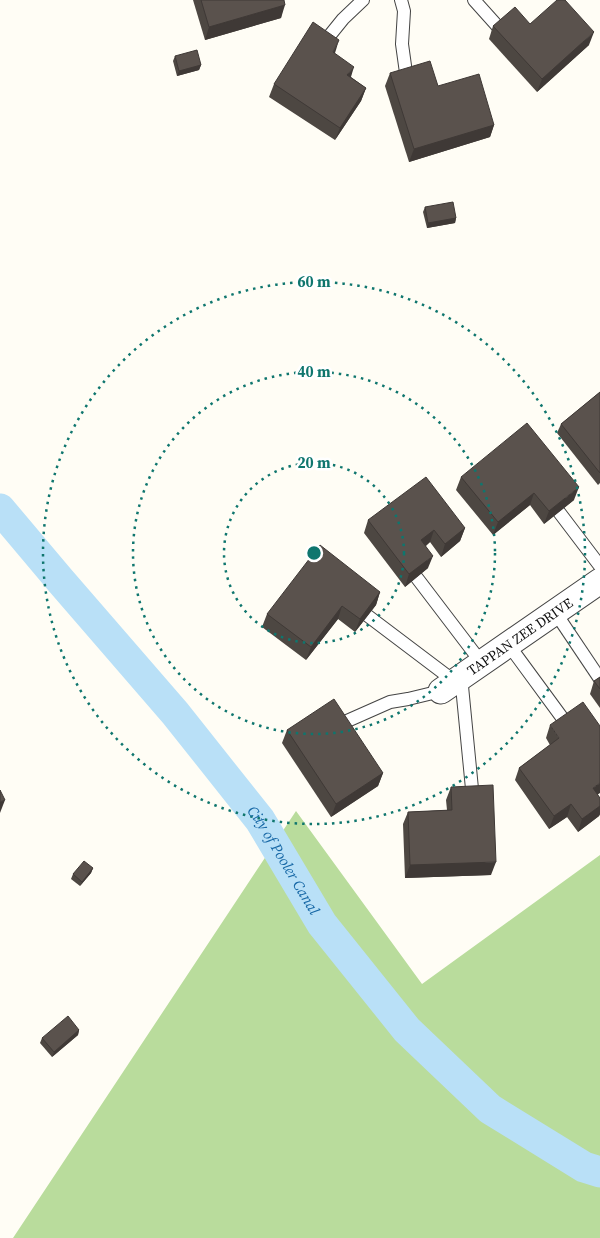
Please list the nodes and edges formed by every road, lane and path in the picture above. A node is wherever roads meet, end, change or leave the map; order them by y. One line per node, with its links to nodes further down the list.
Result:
1 (363, 0): 5 (lane)
2 (401, 0): 6 (lane)
3 (474, 0): 4 (lane)
4 (500, 29)
5 (322, 45)
6 (407, 80)
7 (559, 512): 8 (lane)
8 (600, 566)
9 (417, 578): 14 (lane)
10 (600, 581): 11 (street, TAPPAN ZEE DRIVE)
11 (555, 612): 13 (street, TAPPAN ZEE DRIVE); 15 (lane)
12 (368, 616): 14 (lane)
13 (508, 644): 14 (street, TAPPAN ZEE DRIVE); 16 (lane)
14 (459, 677): 17 (lane); 18 (lane)
15 (600, 679)
16 (566, 723)
17 (338, 725)
18 (473, 799)

